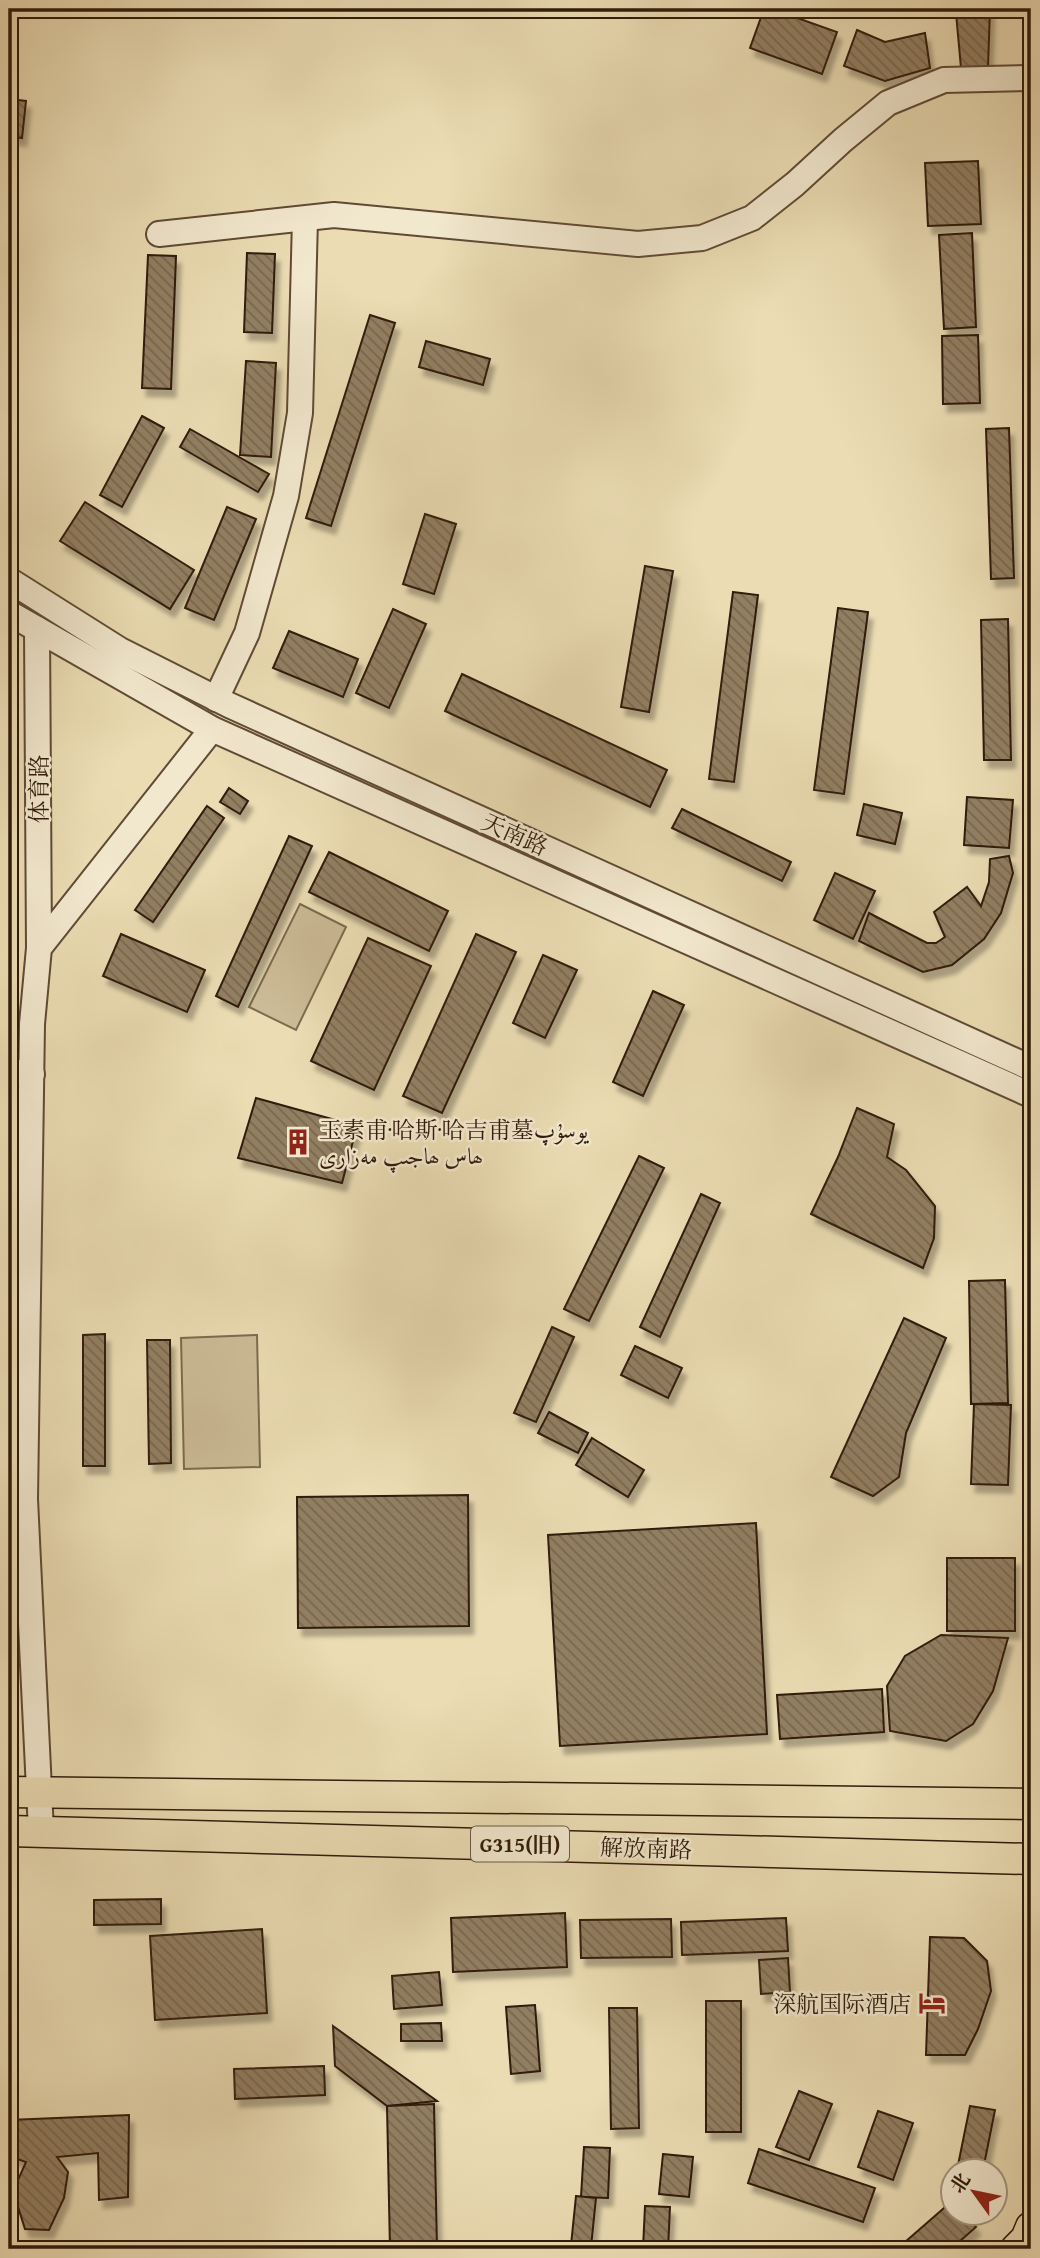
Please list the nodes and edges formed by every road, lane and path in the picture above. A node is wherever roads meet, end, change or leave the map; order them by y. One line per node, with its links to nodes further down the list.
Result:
1 (1031, 78): 2 (street)
2 (305, 219): 3 (street); 7 (street)
3 (159, 234)
4 (9, 580): 7 (street, 天南路)
5 (9, 613): 6 (street, 天南路)
6 (37, 629): 8 (street, 天南路); 9 (street, 体育路)
7 (216, 699): 10 (street, 天南路)
8 (212, 729): 9 (street); 12 (street, 天南路)
9 (39, 948): 11 (street, 体育路)
10 (1031, 1068)
11 (20, 1073): 13 (street, 体育路)
12 (1031, 1095)
13 (38, 1791): 14 (main road, 解放南路 / G315(旧)); 15 (main road, 解放南路 / G315(旧)); 17 (street, 体育路)
14 (9, 1792)
15 (1031, 1804)
16 (9, 1831): 17 (main road, 解放南路 / G315(旧))
17 (41, 1831): 18 (main road, 解放南路 / G315(旧))
18 (1031, 1859)
19 (1031, 2227): 20 (main road)
20 (1016, 2249)

